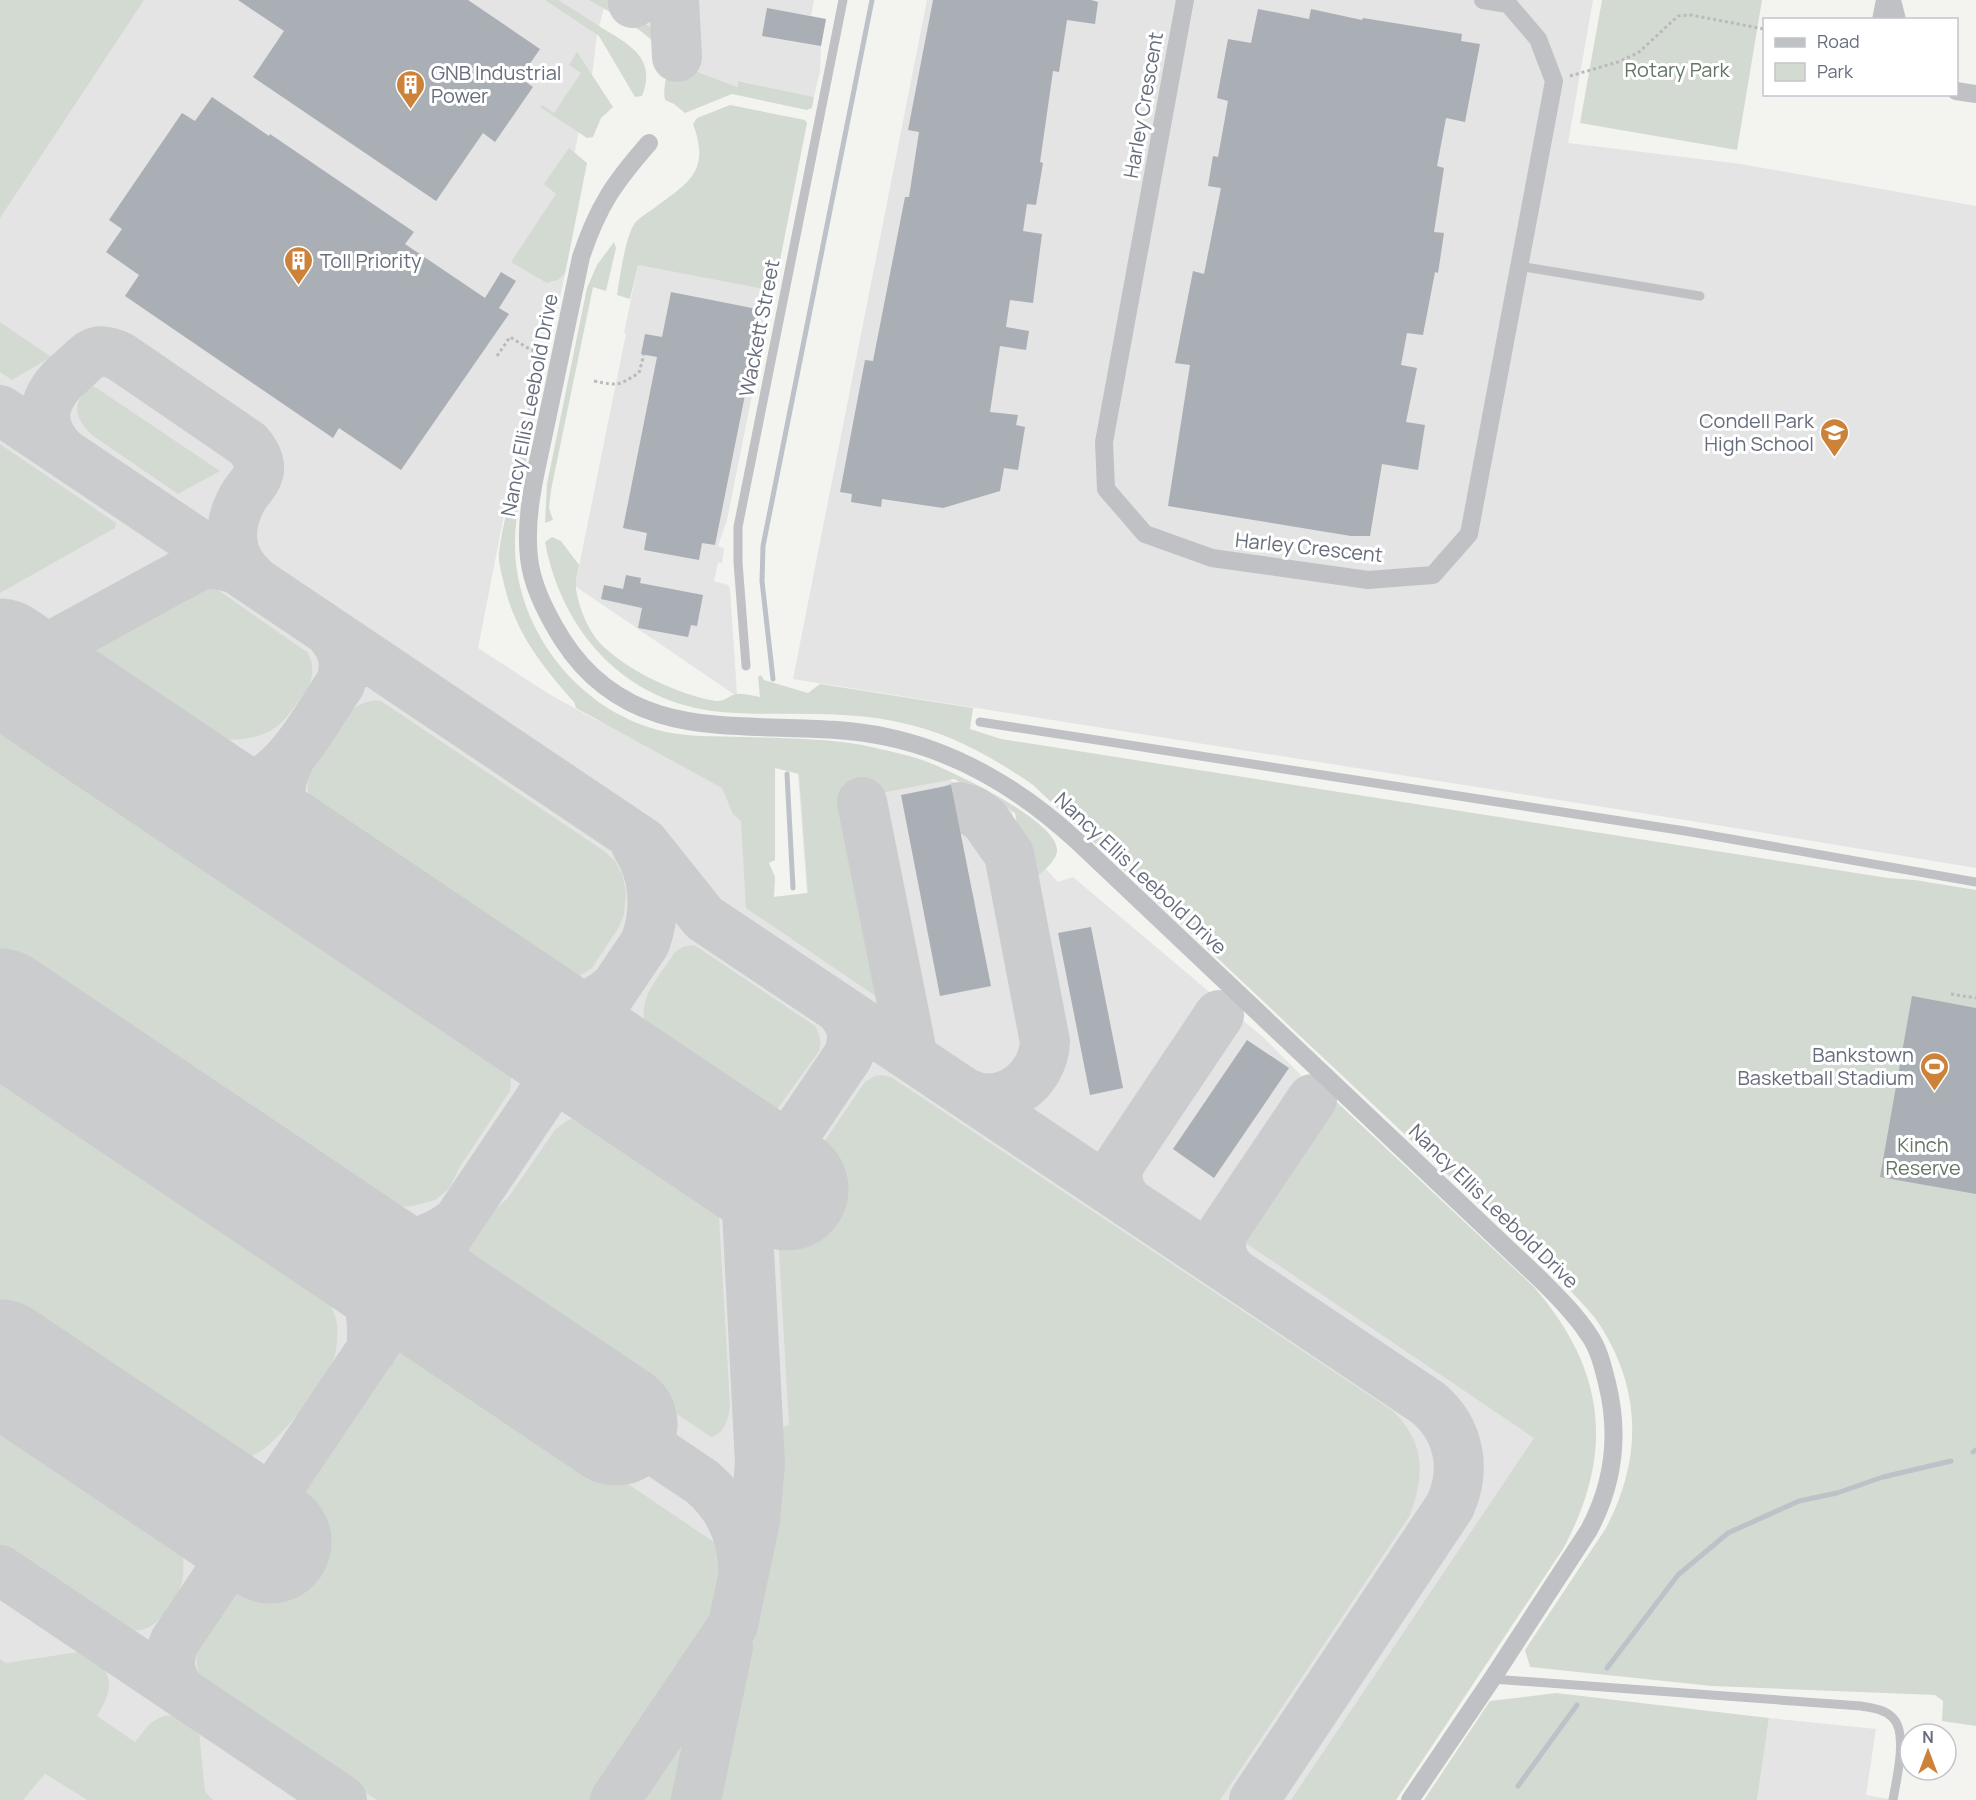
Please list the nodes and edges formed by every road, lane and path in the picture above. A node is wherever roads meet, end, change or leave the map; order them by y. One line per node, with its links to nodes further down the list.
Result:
1 (843, 0): 19 (lane, Wackett Street)
2 (1185, 0): 13 (street, Harley Crescent)
3 (1483, 0): 9 (street)
4 (1885, 0): 6 (street)
5 (1892, 0): 7 (street)
6 (1881, 18)
7 (1896, 18)
8 (1763, 29): 9 (path)
9 (1554, 81): 13 (street, Harley Crescent)
10 (1958, 91): 11 (street)
11 (1976, 94)
12 (649, 143): 24 (street, Nancy Ellis Leebold Drive)
13 (1520, 266): 14 (lane)
14 (1700, 296)
15 (539, 351): 17 (path)
16 (644, 354): 18 (path)
17 (497, 356)
18 (594, 381)
19 (746, 666)
20 (980, 722): 21 (lane)
21 (1976, 882)
22 (1951, 994): 23 (path)
23 (1976, 998)
24 (1492, 1678): 25 (street, Nancy Ellis Leebold Drive); 26 (lane)
25 (1410, 1800)
26 (1893, 1800)

